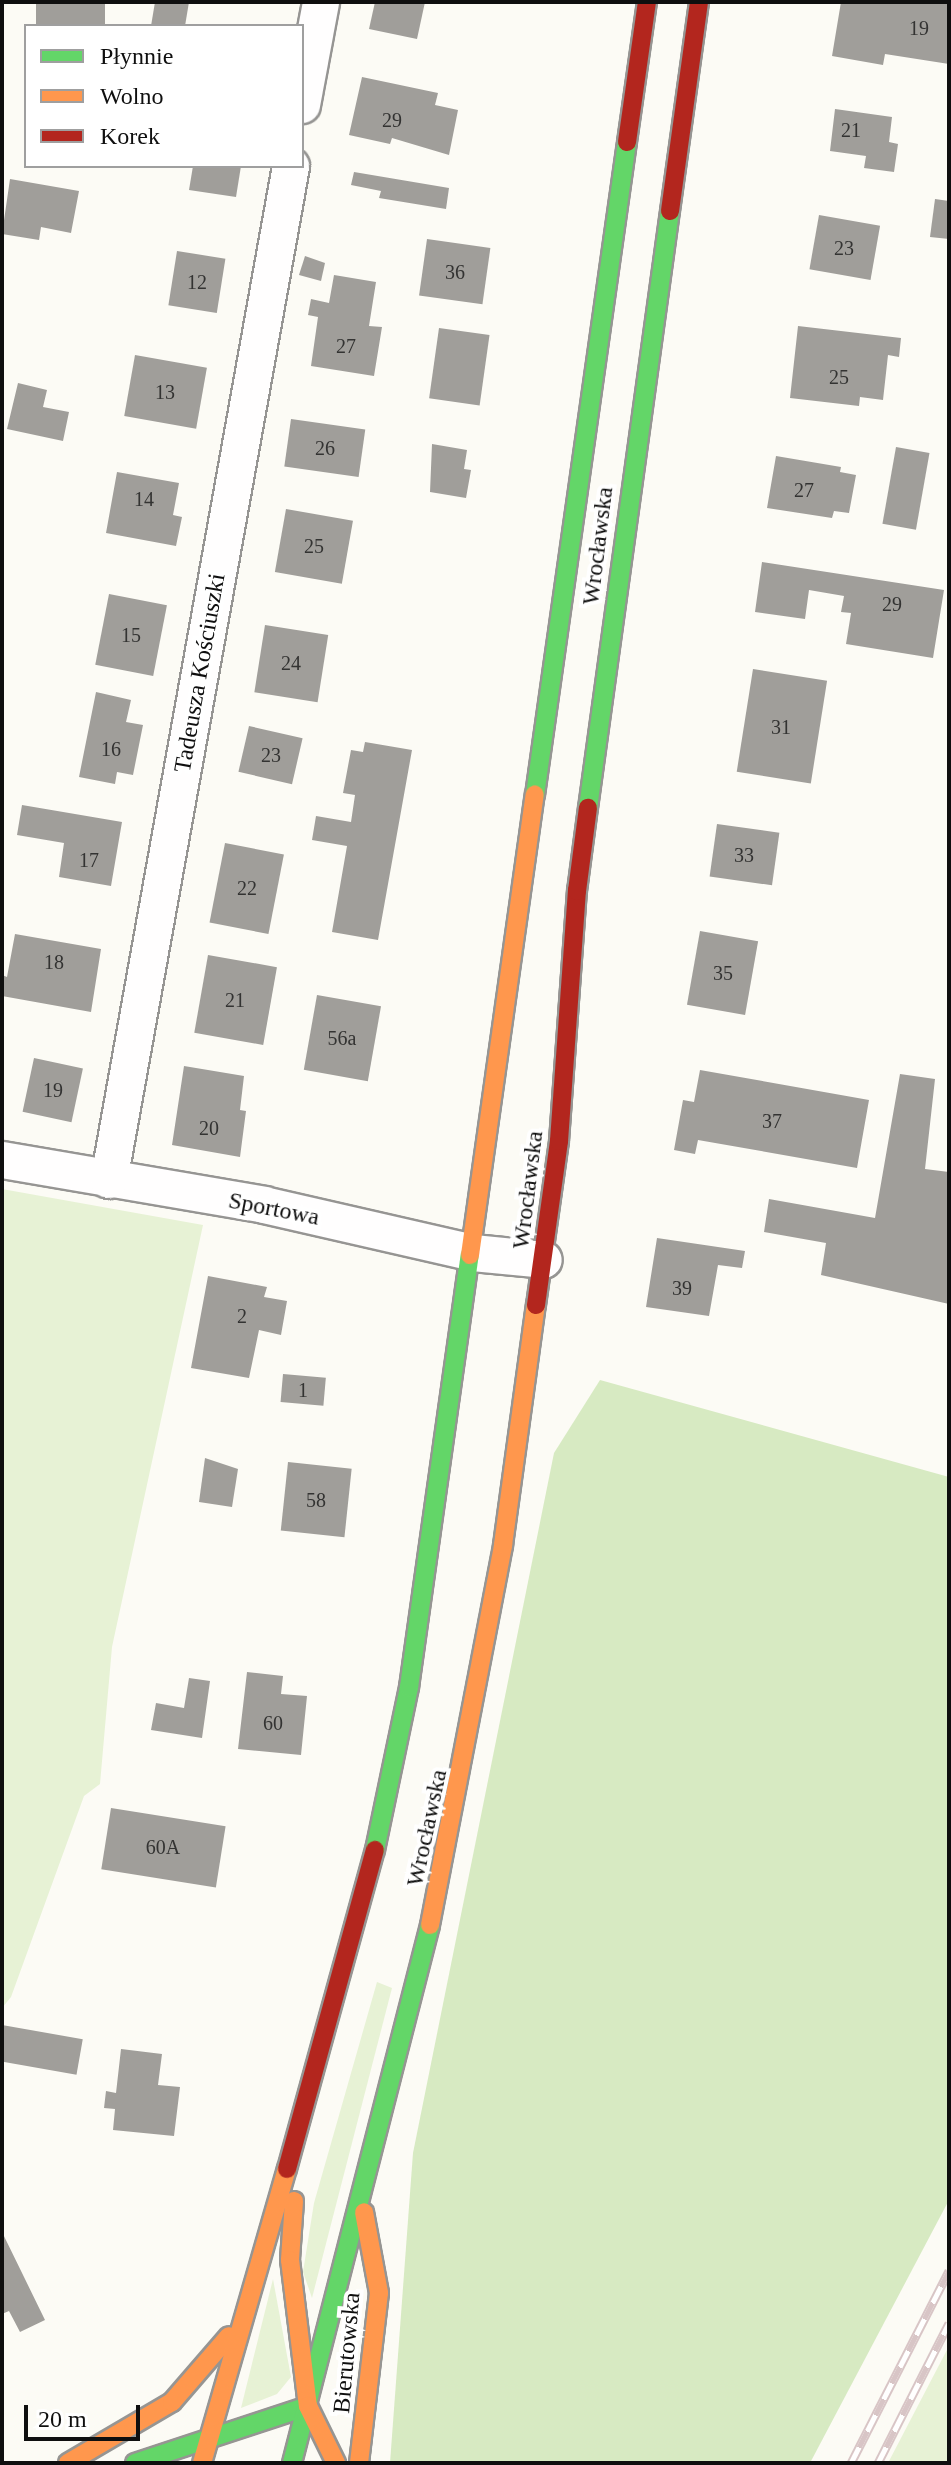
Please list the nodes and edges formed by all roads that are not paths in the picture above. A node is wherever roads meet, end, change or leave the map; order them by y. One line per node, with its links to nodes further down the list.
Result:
1 (321, 2): 4 (street)
2 (647, 2): 8 (main road, Wrocławska)
3 (699, 2): 9 (main road, Wrocławska)
4 (304, 94)
5 (291, 168): 7 (street, Tadeusza Kościuszki)
6 (2, 1160): 7 (street, Sportowa)
7 (109, 1180): 8 (street, Sportowa)
8 (473, 1253): 9 (street, Sportowa); 10 (main road, Wrocławska)
9 (544, 1260): 11 (main road, Wrocławska)
10 (297, 2147): 12 (main road, Wrocławska); 13 (main road, Wrocławska)
11 (361, 2200): 13 (main road, Wrocławska); 21 (main road, Bierutowska)
12 (241, 2317): 15 (main road, Wrocławska); 16 (main road)
13 (311, 2368): 14 (main road)
14 (308, 2406): 15 (main road); 19 (main road); 20 (main road, Bierutowska)
15 (207, 2439): 17 (main road); 18 (main road, Wrocławska)
16 (68, 2463)
17 (135, 2463)
18 (202, 2463)
19 (292, 2463)
20 (336, 2463)
21 (359, 2463)

